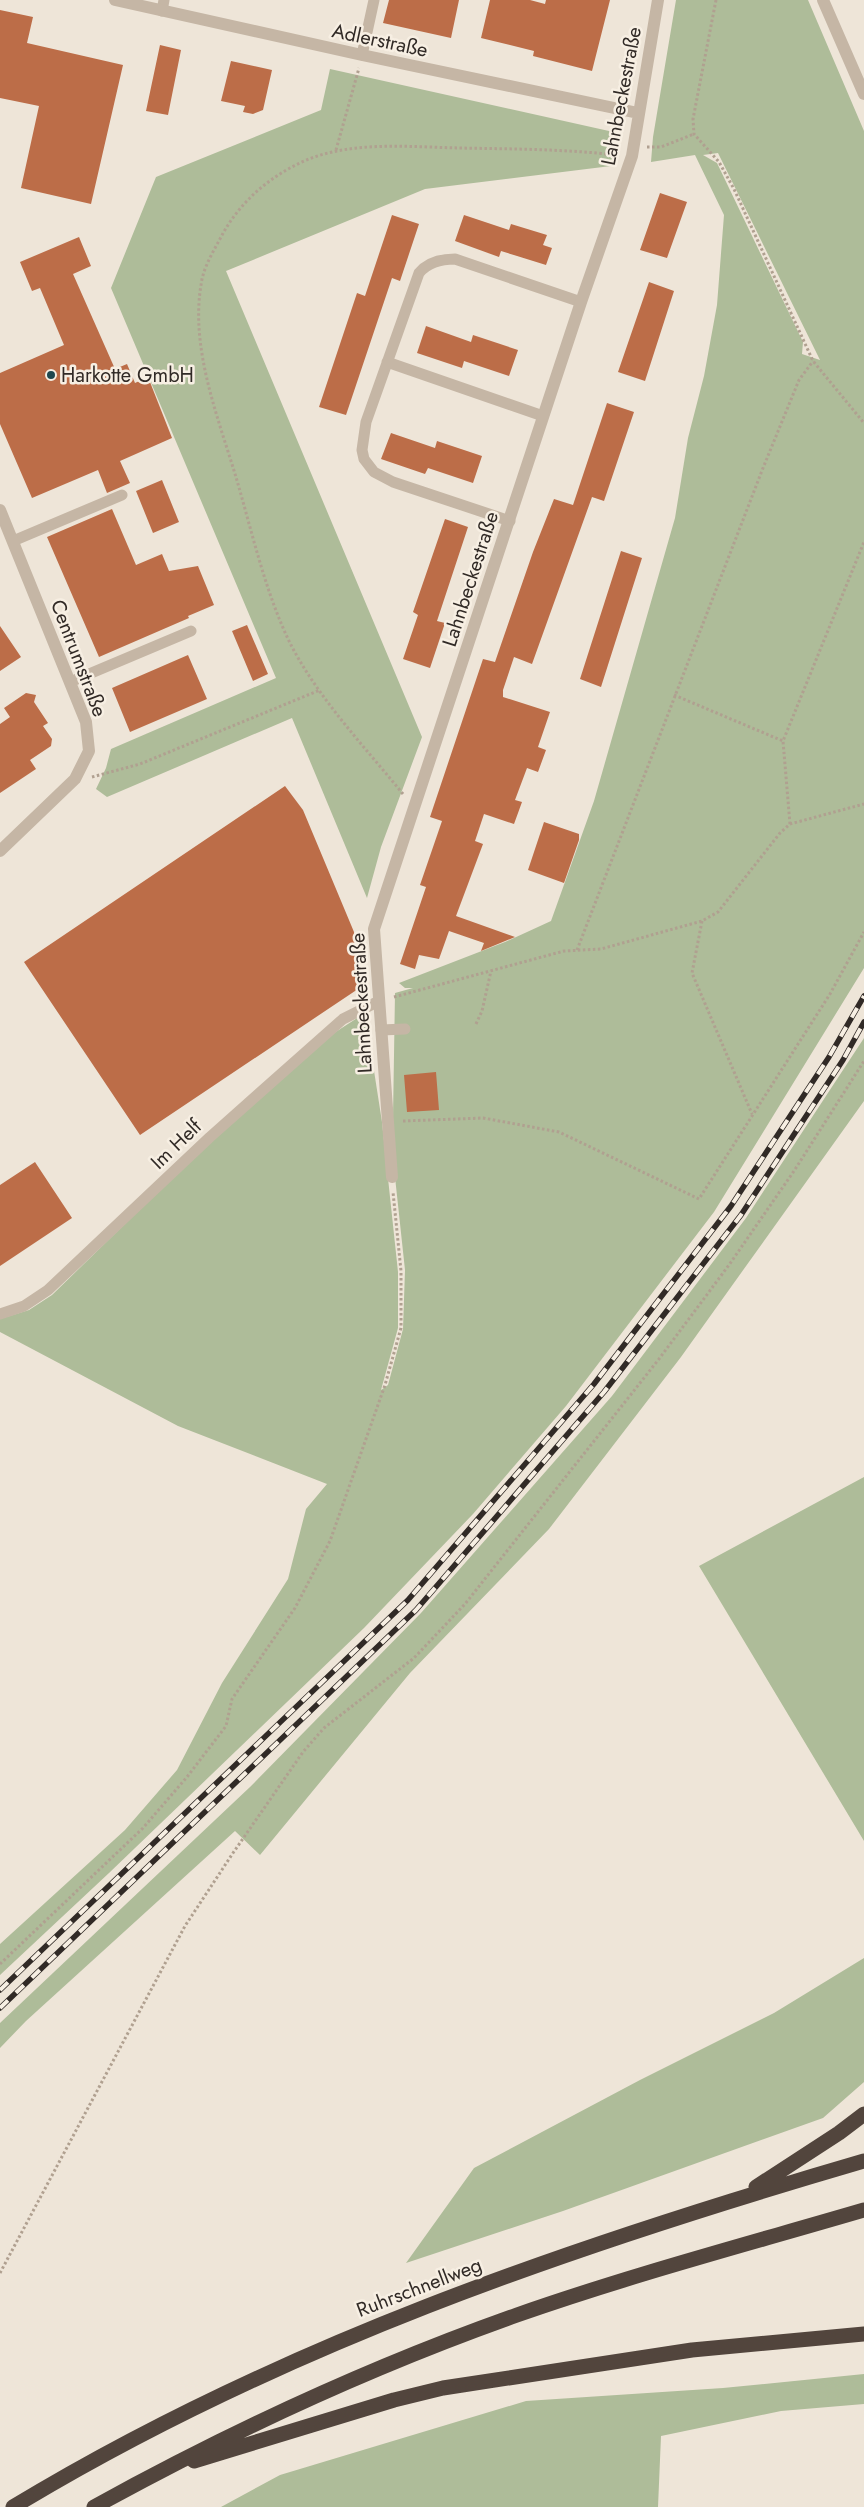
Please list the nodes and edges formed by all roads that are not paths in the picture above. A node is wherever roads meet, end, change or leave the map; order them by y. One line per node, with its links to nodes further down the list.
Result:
1 (115, 0): 5 (street, Adlerstraße)
2 (374, 0): 6 (lane)
3 (658, 0): 8 (street, Lahnbeckestraße)
4 (823, 0): 7 (street)
5 (163, 5): 6 (street, Adlerstraße)
6 (362, 56): 8 (street, Adlerstraße)
7 (864, 94)
8 (638, 113): 9 (street, Lahnbeckestraße)
9 (581, 302): 10 (lane); 11 (street, Lahnbeckestraße)
10 (387, 362): 11 (lane); 14 (lane)
11 (543, 416): 14 (street, Lahnbeckestraße)
12 (122, 495): 15 (lane)
13 (0, 510): 15 (street, Centrumstraße)
14 (510, 521): 19 (street, Lahnbeckestraße)
15 (12, 541): 17 (street, Centrumstraße)
16 (191, 631): 17 (lane)
17 (70, 682): 18 (street, Centrumstraße)
18 (0, 851)
19 (379, 1001): 21 (street, Lahnbeckestraße); 23 (lane, Im Helf)
20 (405, 1029): 21 (lane)
21 (381, 1030): 22 (street, Lahnbeckestraße)
22 (392, 1177)
23 (0, 1314)
24 (864, 2114): 26 (highway)
25 (864, 2161): 26 (highway, Ruhrschnellweg)
26 (742, 2197): 30 (highway, Ruhrschnellweg)
27 (864, 2210): 29 (highway)
28 (864, 2334): 29 (highway)
29 (154, 2473): 31 (highway)
30 (13, 2507)
31 (94, 2507)

